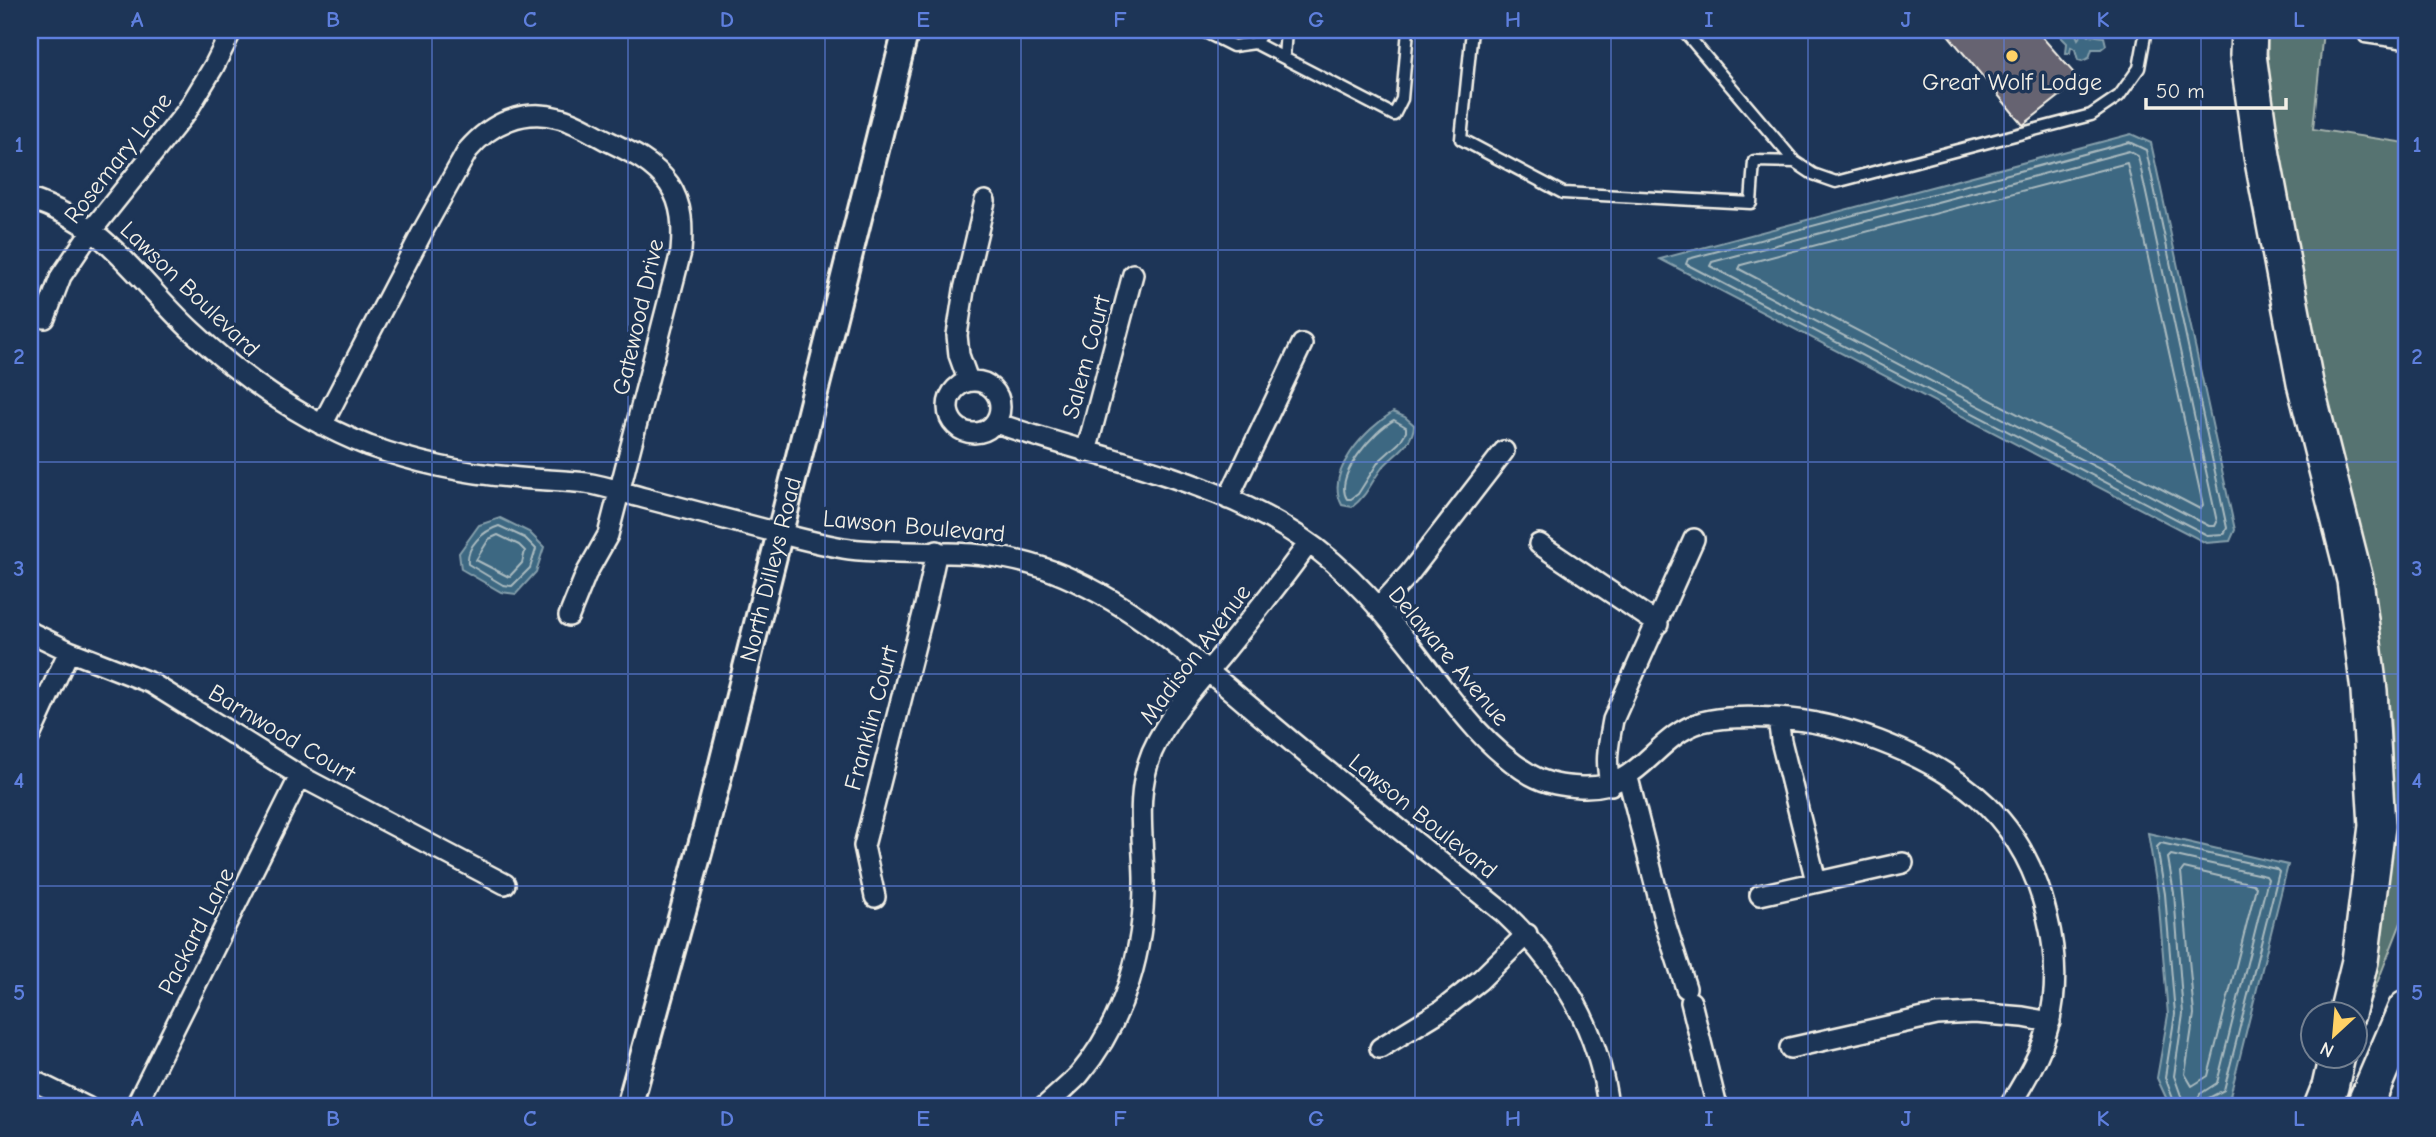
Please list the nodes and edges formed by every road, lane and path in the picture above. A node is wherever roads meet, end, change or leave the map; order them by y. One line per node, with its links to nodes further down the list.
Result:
1 (232, 30): 18 (street, Rosemary Lane)
2 (906, 30): 29 (street, North Dilleys Road)
3 (1201, 30): 12 (lane)
4 (1264, 30): 12 (lane)
5 (1286, 30): 14 (lane)
6 (1408, 30): 14 (lane)
7 (1472, 30): 15 (lane)
8 (1683, 30): 15 (lane)
9 (2146, 30): 15 (lane)
10 (2249, 30): 50 (highway)
11 (2366, 30): 13 (lane)
12 (1255, 43): 14 (lane)
13 (2406, 43)
14 (1284, 58)
15 (1796, 162)
16 (30, 199): 18 (street, Lawson Boulevard)
17 (985, 201): 22 (street)
18 (92, 230): 20 (street, Rosemary Lane); 24 (street, Lawson Boulevard)
19 (1133, 274): 26 (street, Salem Court)
20 (45, 317)
21 (1302, 344): 28 (street)
22 (968, 380): 23 (street); 23 (street, Delaware Avenue)
23 (996, 423): 26 (street, Delaware Avenue)
24 (322, 425): 27 (street, Lawson Boulevard); 27 (street, Gatewood Drive)
25 (1504, 451): 34 (street)
26 (1086, 452): 28 (street, Delaware Avenue)
27 (620, 492): 29 (street, Lawson Boulevard); 35 (street, Gatewood Drive)
28 (1228, 499): 31 (street, Delaware Avenue)
29 (779, 533): 33 (street, Lawson Boulevard); 59 (street, North Dilleys Road)
30 (1694, 539): 36 (street)
31 (1308, 544): 34 (street, Delaware Avenue); 39 (street, Madison Avenue)
32 (1539, 544): 36 (street)
33 (937, 551): 39 (street, Lawson Boulevard); 48 (street, Franklin Court)
34 (1378, 608): 43 (street, Delaware Avenue)
35 (569, 616)
36 (1658, 624): 43 (street)
37 (30, 632): 38 (street, Barnwood Court)
38 (69, 651): 41 (street); 42 (street, Barnwood Court)
39 (1209, 670): 49 (street, Lawson Boulevard); 60 (street, Madison Avenue)
40 (1778, 718): 43 (street); 45 (street); 52 (street)
41 (30, 736)
42 (300, 776): 46 (street, Barnwood Court); 58 (street, Packard Lane)
43 (1619, 781): 62 (street)
44 (1902, 863): 45 (street)
45 (1816, 881): 47 (street)
46 (505, 884)
47 (1760, 895)
48 (875, 897)
49 (1527, 934): 53 (street); 61 (street, Lawson Boulevard)
50 (2350, 1000)
51 (2406, 1009): 65 (highway)
52 (2050, 1022): 54 (street); 63 (street)
53 (1380, 1048)
54 (1790, 1048)
55 (2334, 1070): 64 (highway)
56 (30, 1079): 57 (street)
57 (87, 1107)
58 (135, 1107)
59 (629, 1107)
60 (1044, 1107)
61 (1608, 1107)
62 (1717, 1107)
63 (2009, 1107)
64 (2322, 1107)
65 (2364, 1107)

